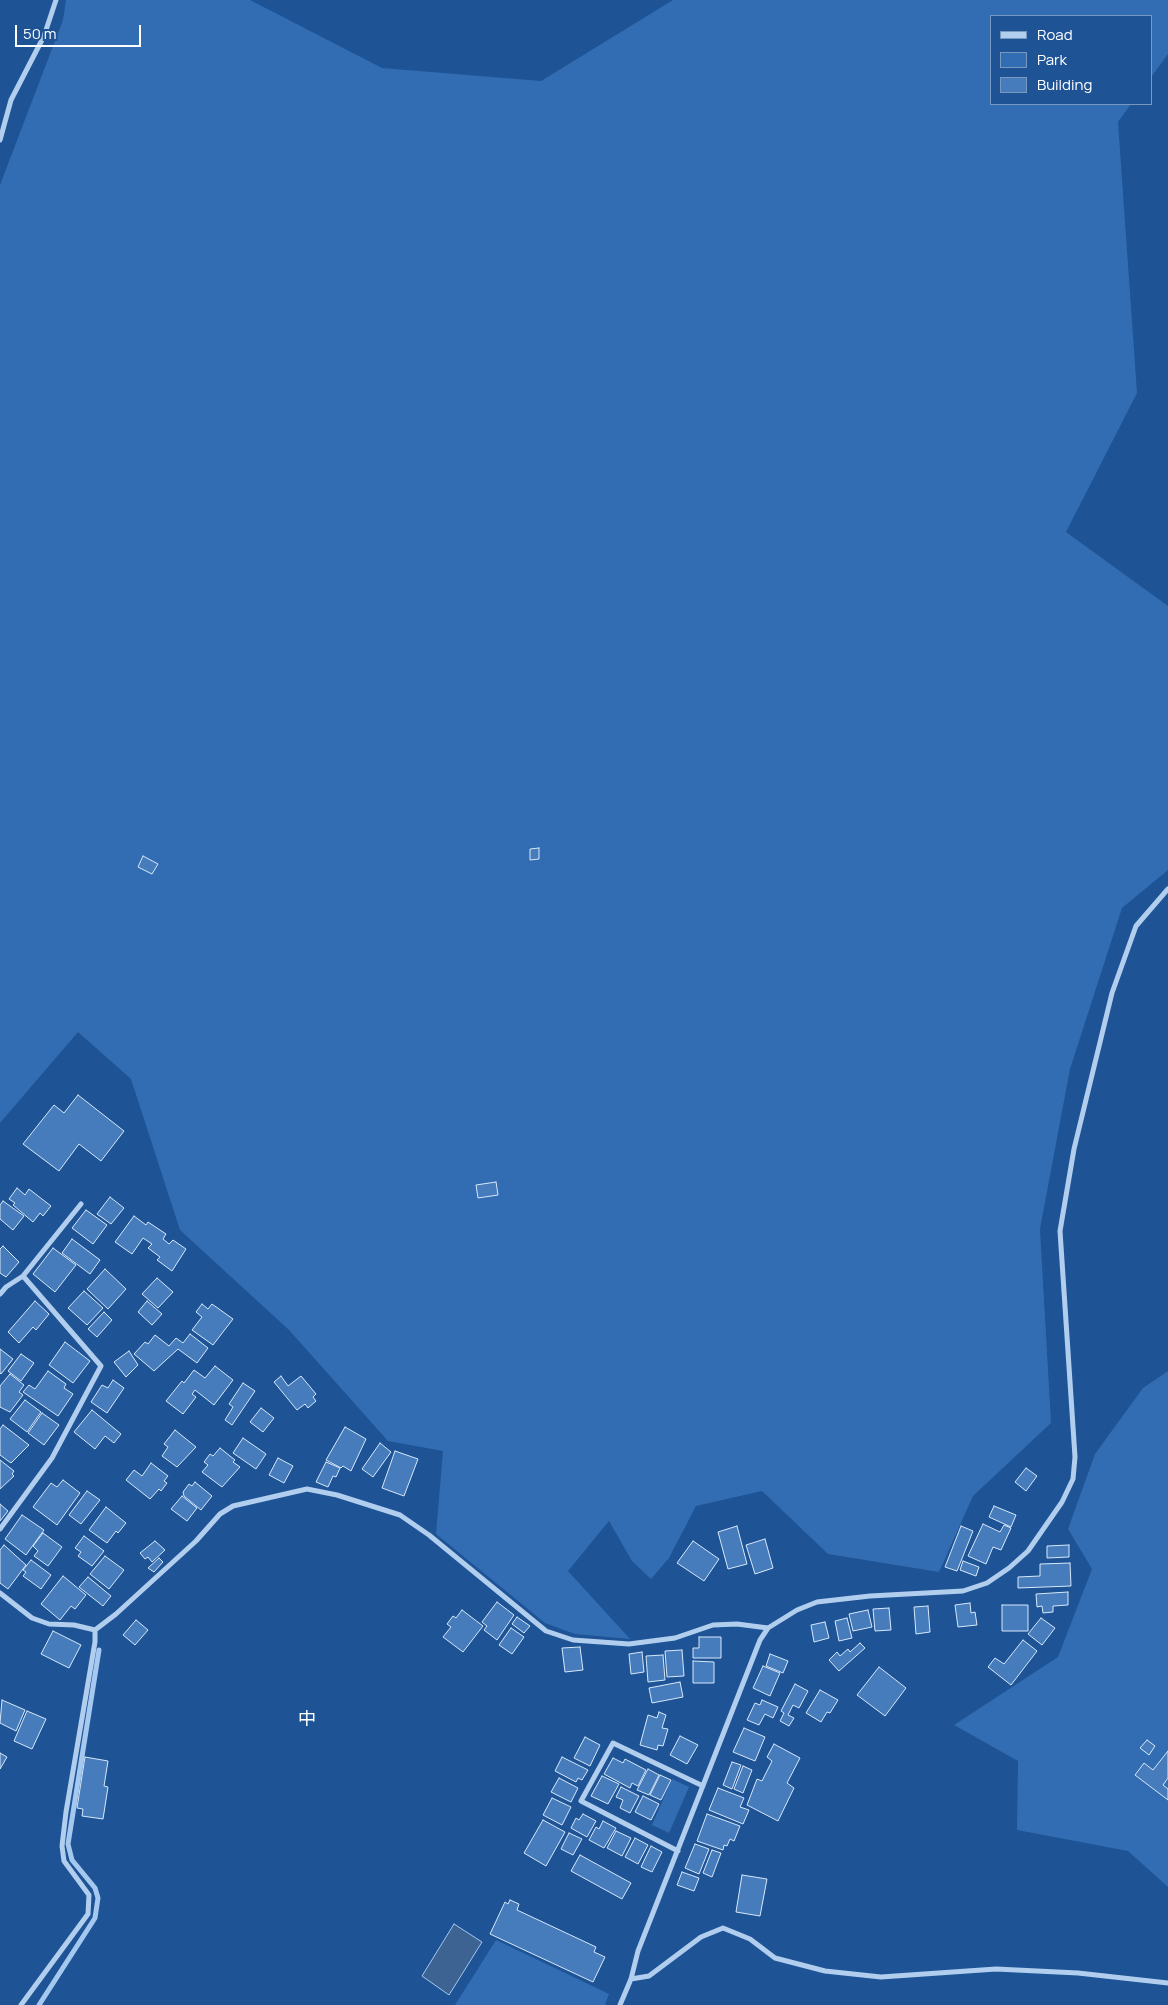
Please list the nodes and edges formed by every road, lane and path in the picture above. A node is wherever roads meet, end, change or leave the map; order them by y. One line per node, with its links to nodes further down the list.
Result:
1 (56, 0): 2 (street)
2 (0, 140)
3 (1168, 889): 9 (street)
4 (82, 1204): 5 (street)
5 (23, 1276): 6 (street); 7 (street)
6 (0, 1294)
7 (0, 1529)
8 (0, 1593): 10 (street)
9 (768, 1628): 10 (street); 11 (street)
10 (95, 1630): 15 (street)
11 (703, 1786): 12 (street); 12 (street)
12 (678, 1851): 13 (street)
13 (631, 1979): 14 (street); 16 (street)
14 (1168, 1983)
15 (21, 2005)
16 (620, 2005)

